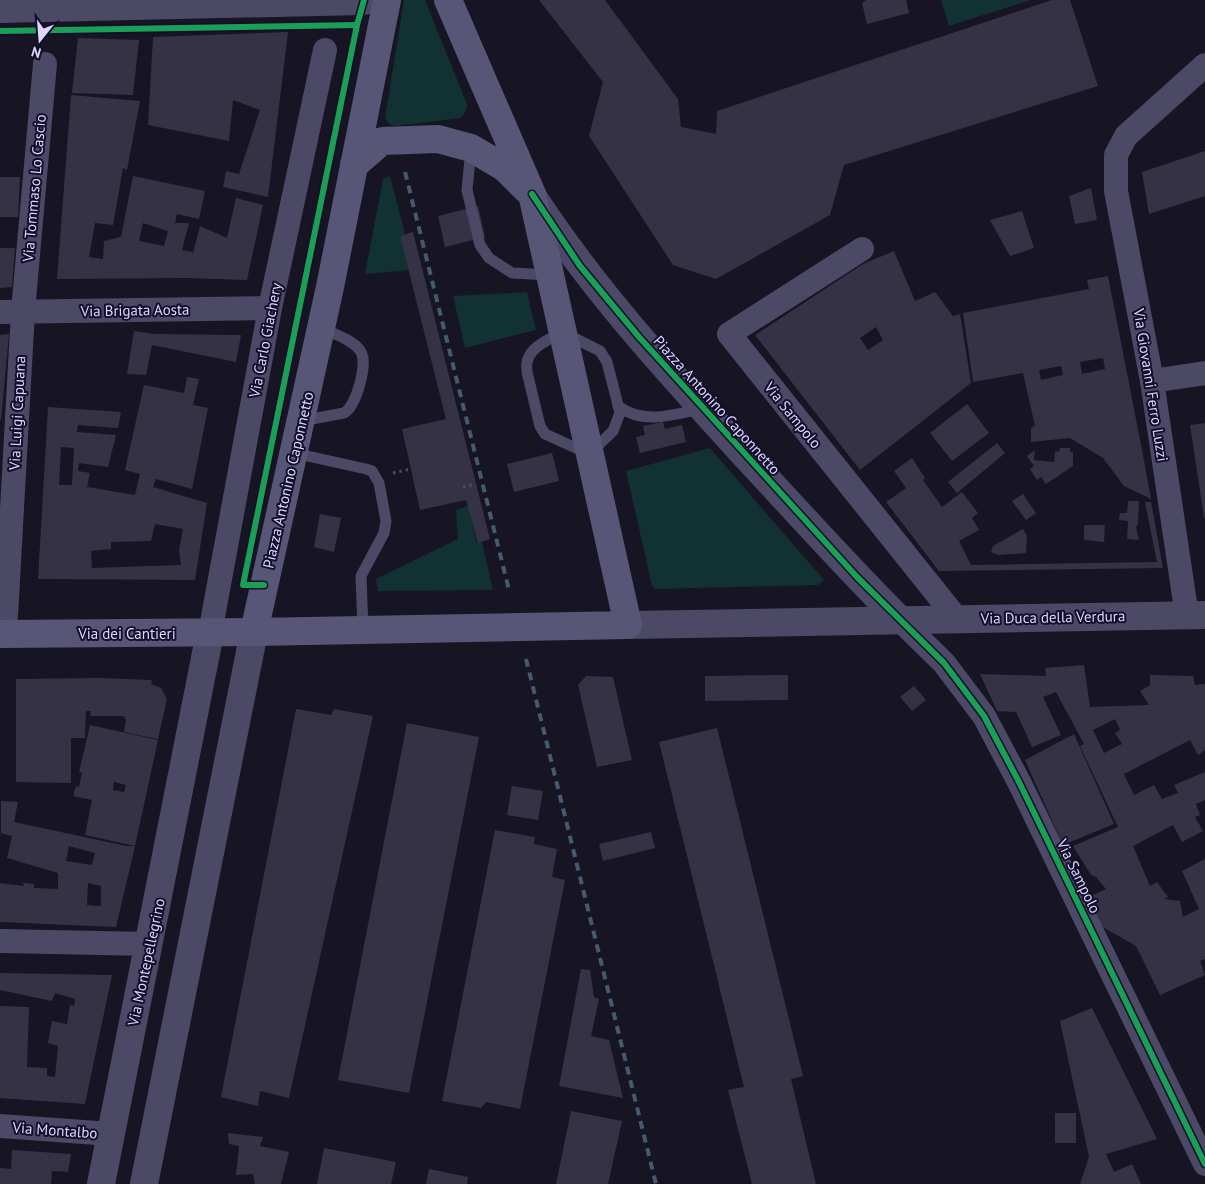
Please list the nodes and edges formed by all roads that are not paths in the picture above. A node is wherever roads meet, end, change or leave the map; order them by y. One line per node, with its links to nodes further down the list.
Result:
1 (382, 0): 4 (street)
2 (387, 0): 9 (main road, Piazza Antonino Caponnetto)
3 (448, 0): 10 (main road, Piazza Antonino Caponnetto)
4 (0, 11)
5 (325, 50): 13 (street, Via Carlo Giachery)
6 (45, 64): 14 (street, Via Tommaso Lo Cascio)
7 (1205, 65): 19 (street, Via Giovanni Ferro Luzzi)
8 (471, 148): 9 (main road, Piazza Antonino Caponnetto); 10 (main road, Piazza Antonino Caponnetto); 12 (lane)
9 (354, 166): 16 (main road, Piazza Antonino Caponnetto)
10 (532, 194): 12 (main road, Piazza Antonino Caponnetto); 21 (street, Piazza Antonino Caponnetto)
11 (862, 249): 26 (street, Via Sampolo)
12 (549, 276): 17 (main road, Piazza Antonino Caponnetto)
13 (270, 308): 14 (street, Via Brigata Aosta); 30 (street, Via Carlo Giachery)
14 (23, 311): 15 (street, Via Brigata Aosta); 32 (street, Via Luigi Capuana)
15 (0, 312)
16 (321, 328): 22 (main road, Piazza Antonino Caponnetto); 22 (lane)
17 (562, 332): 20 (lane); 24 (main road, Piazza Antonino Caponnetto); 24 (lane)
18 (1205, 373): 19 (street)
19 (1152, 381): 25 (street, Via Giovanni Ferro Luzzi)
20 (618, 406): 21 (lane); 24 (lane)
21 (702, 409): 27 (street, Piazza Antonino Caponnetto)
22 (301, 421): 23 (main road, Piazza Antonino Caponnetto)
23 (294, 453): 29 (lane); 31 (main road, Piazza Antonino Caponnetto)
24 (589, 454): 28 (main road, Piazza Antonino Caponnetto)
25 (1196, 616): 26 (street, Via Duca della Verdura)
26 (957, 619): 27 (street, Via Duca della Verdura)
27 (900, 620): 28 (street); 39 (street, Via Sampolo)
28 (628, 625): 29 (main road)
29 (363, 630): 31 (main road)
30 (210, 632): 31 (main road, Via dei Cantieri); 32 (main road, Via dei Cantieri); 33 (street, Via Montepellegrino)
31 (254, 632): 34 (street)
32 (2, 634)
33 (190, 740): 34 (street); 36 (street, Via Montepellegrino)
34 (230, 748): 41 (street)
35 (0, 941): 36 (street)
36 (149, 944): 38 (street, Via Montepellegrino)
37 (0, 1126): 38 (street, Via Montalbo)
38 (111, 1134): 40 (street, Via Montepellegrino)
39 (1205, 1164)
40 (101, 1184)
41 (144, 1184)

